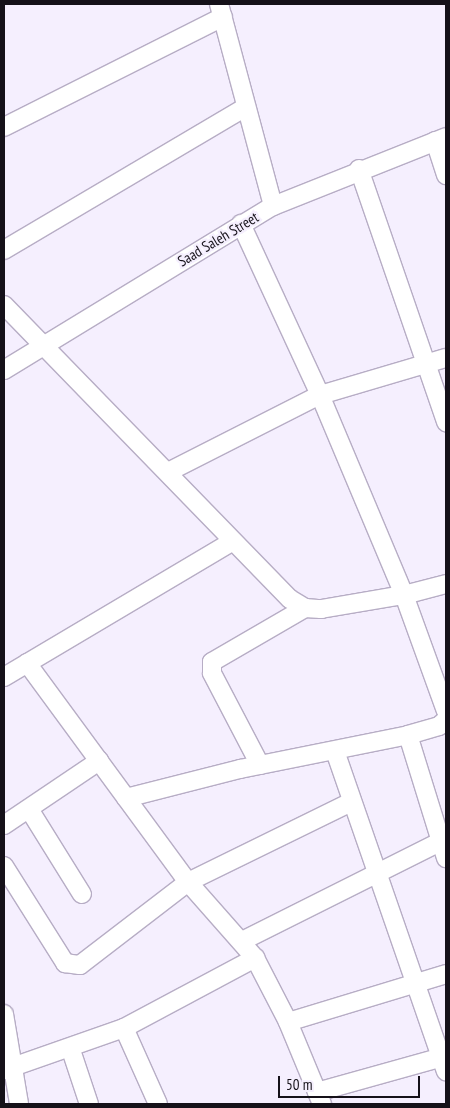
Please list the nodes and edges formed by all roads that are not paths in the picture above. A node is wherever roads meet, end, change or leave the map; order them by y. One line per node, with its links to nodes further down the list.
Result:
1 (221, 10): 2 (street); 3 (street)
2 (246, 107): 7 (street); 9 (street)
3 (4, 127)
4 (441, 139): 5 (street, Saad Saleh Street); 6 (street)
5 (359, 169): 7 (street, Saad Saleh Street); 13 (street)
6 (446, 176)
7 (274, 206): 8 (street, Saad Saleh Street)
8 (241, 224): 11 (street, Saad Saleh Street); 15 (street)
9 (4, 250)
10 (4, 305): 11 (street)
11 (45, 344): 14 (street, Saad Saleh Street); 17 (street)
12 (446, 358): 13 (street)
13 (427, 363): 15 (street); 16 (street)
14 (4, 370)
15 (320, 395): 17 (street); 20 (street)
16 (446, 422)
17 (168, 472): 18 (street)
18 (231, 542): 21 (street); 22 (street)
19 (446, 584): 20 (street)
20 (404, 595): 21 (street); 24 (street)
21 (306, 608): 29 (street)
22 (27, 663): 23 (street); 28 (street)
23 (4, 677)
24 (446, 711)
25 (446, 720): 26 (street)
26 (408, 735): 27 (street); 34 (street)
27 (335, 751): 29 (street); 31 (street)
28 (99, 761): 30 (street); 32 (street)
29 (260, 765): 30 (street)
30 (126, 798): 37 (street)
31 (351, 802): 36 (street); 37 (street)
32 (29, 809): 33 (street); 38 (street)
33 (4, 825)
34 (444, 847): 36 (street)
35 (4, 866): 37 (street)
36 (378, 876): 39 (street); 42 (street)
37 (188, 882): 39 (street)
38 (82, 894)
39 (242, 940): 40 (street)
40 (255, 958): 44 (street); 45 (street)
41 (446, 974): 42 (street)
42 (415, 983): 44 (street); 47 (street)
43 (4, 1014): 48 (street)
44 (288, 1022): 49 (street)
45 (124, 1028): 46 (street); 52 (street)
46 (71, 1050): 48 (street); 51 (street)
47 (445, 1061): 49 (street)
48 (9, 1069): 50 (street)
49 (320, 1098)
50 (19, 1104)
51 (88, 1104)
52 (158, 1104)

